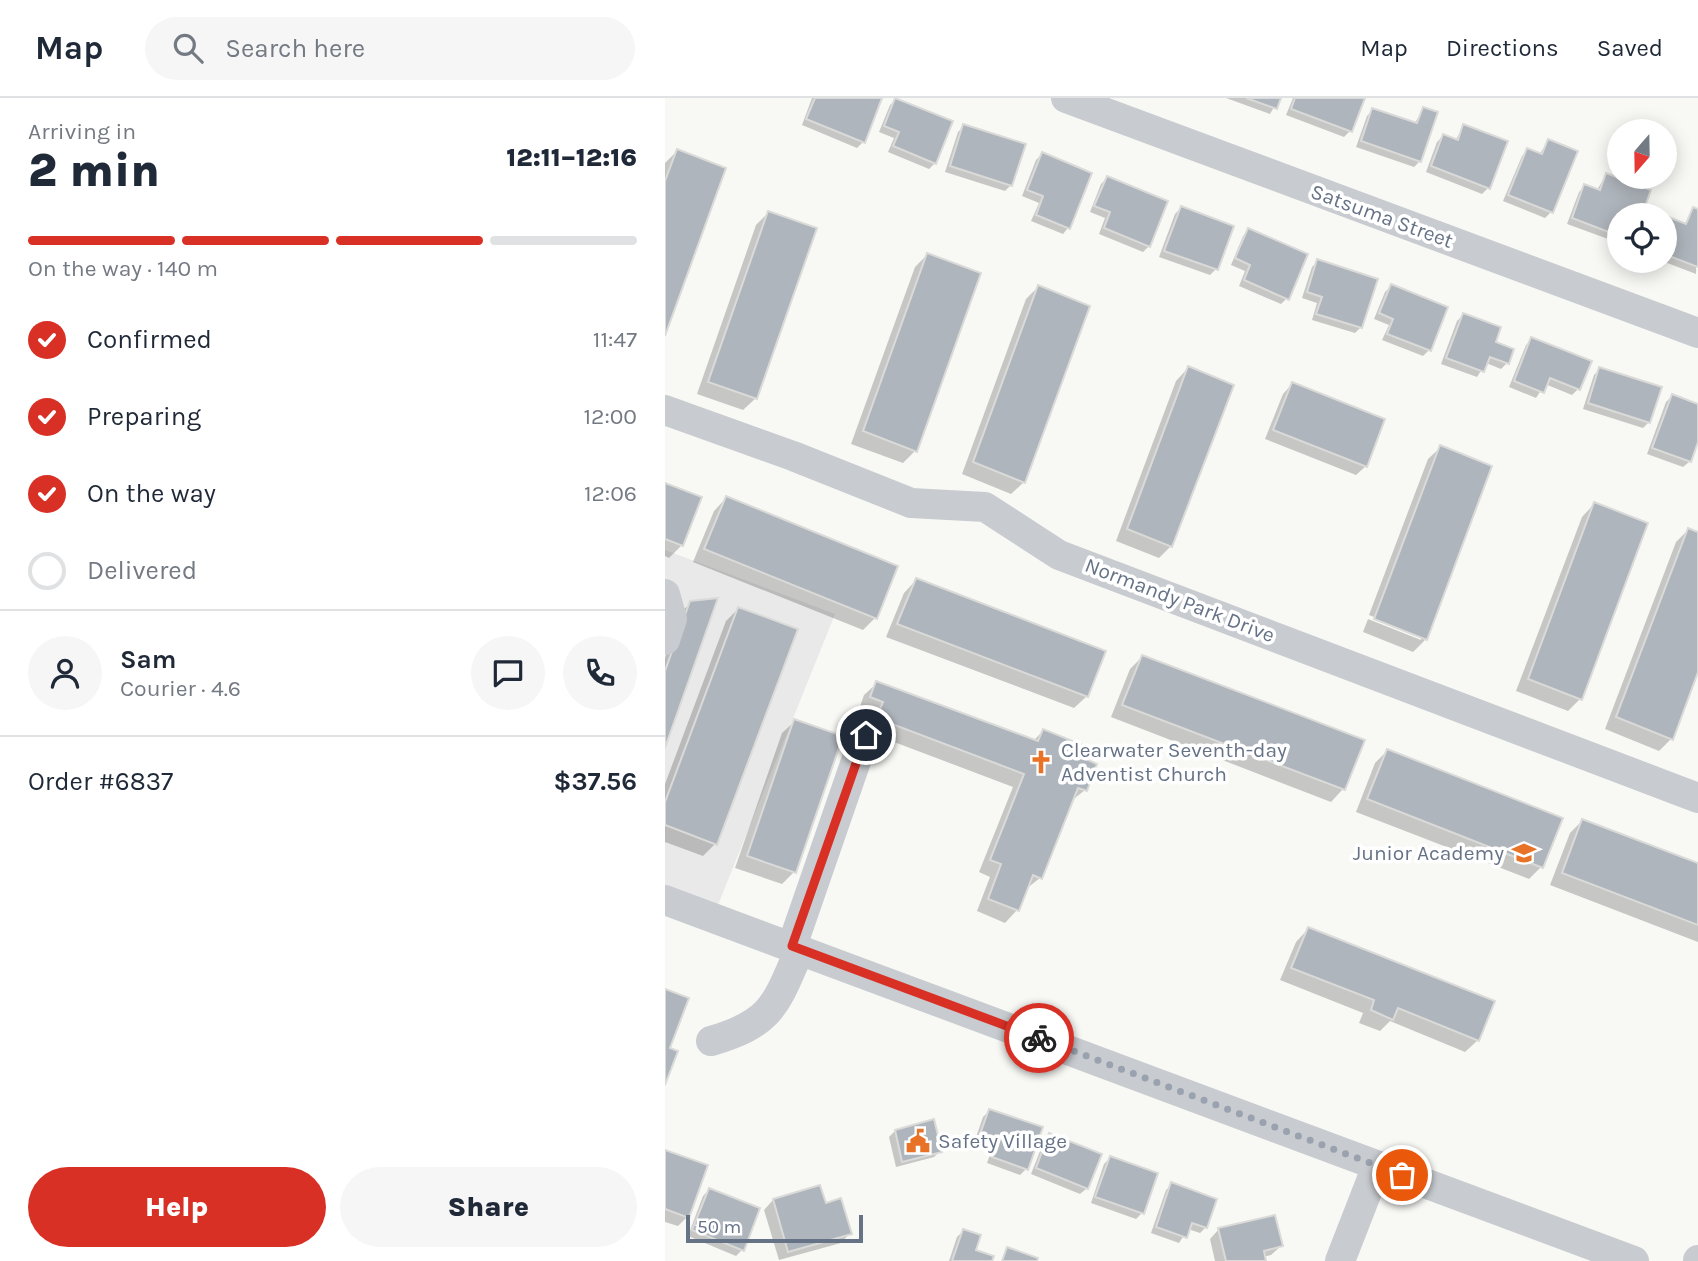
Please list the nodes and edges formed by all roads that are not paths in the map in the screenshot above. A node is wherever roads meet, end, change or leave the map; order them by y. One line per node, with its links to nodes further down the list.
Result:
1 (1066, 98): 2 (street, Satsuma Street)
2 (1698, 334)
3 (665, 410): 7 (street, Normandy Park Drive)
4 (665, 594): 5 (street)
5 (665, 640)
6 (866, 735): 9 (street)
7 (1698, 798)
8 (665, 900): 9 (street)
9 (796, 948): 10 (street); 11 (street)
10 (711, 1041)
11 (1377, 1166): 12 (street); 13 (street)
12 (1340, 1261)
13 (1634, 1261)

